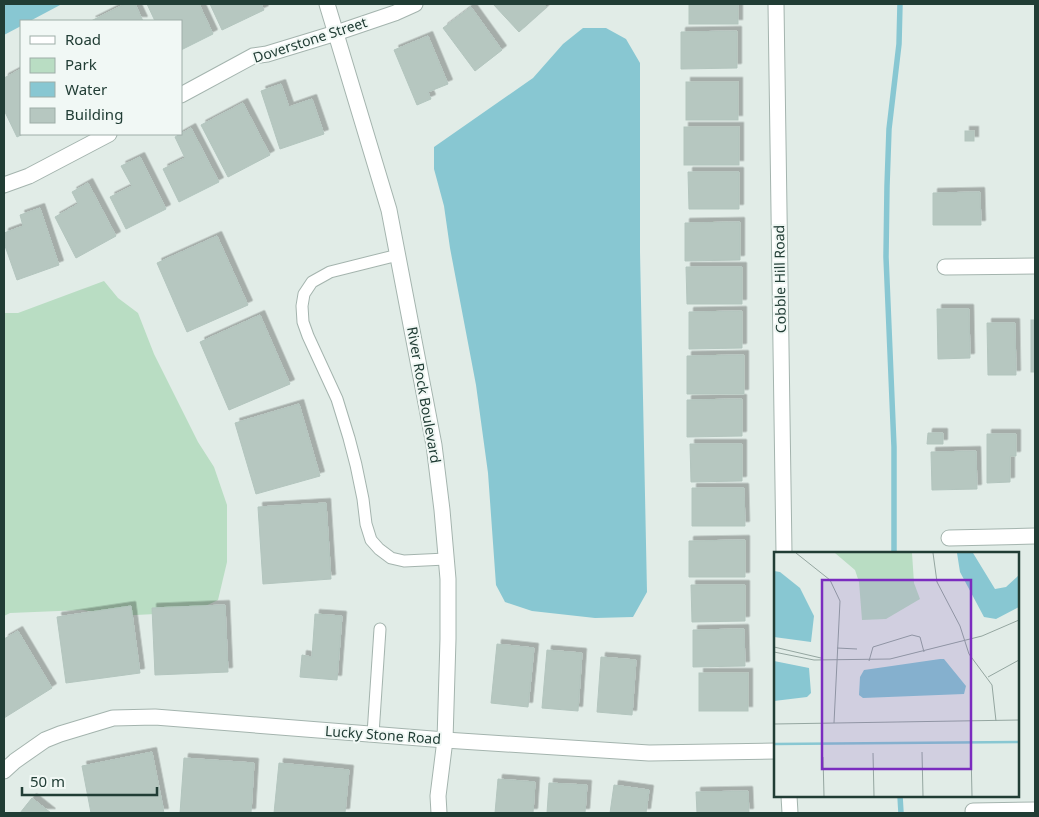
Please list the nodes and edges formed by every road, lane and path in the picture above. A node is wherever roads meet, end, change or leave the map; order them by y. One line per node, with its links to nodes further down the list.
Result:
1 (327, 4): 4 (street, River Rock Boulevard)
2 (415, 4): 4 (street, Doverstone Street)
3 (776, 4): 13 (street, Cobble Hill Road)
4 (336, 33): 5 (street, Doverstone Street); 8 (street, River Rock Boulevard)
5 (182, 94)
6 (107, 135): 7 (street)
7 (4, 185)
8 (398, 255): 14 (street, River Rock Boulevard); 14 (lane)
9 (1035, 266): 10 (street)
10 (945, 267)
11 (1035, 536): 12 (street)
12 (949, 538)
13 (784, 552)
14 (446, 558): 17 (street, River Rock Boulevard)
15 (380, 628): 16 (lane)
16 (373, 734): 17 (street, Lucky Stone Road); 19 (street, Lucky Stone Road)
17 (445, 740): 18 (street, Lucky Stone Road); 20 (street, River Rock Boulevard)
18 (774, 751)
19 (4, 771)
20 (438, 796): 24 (street, River Rock Boulevard); 25 (street, River Rock Boulevard)
21 (789, 797): 26 (street)
22 (1035, 810): 23 (street)
23 (973, 811)
24 (433, 813)
25 (439, 813)
26 (790, 813)

